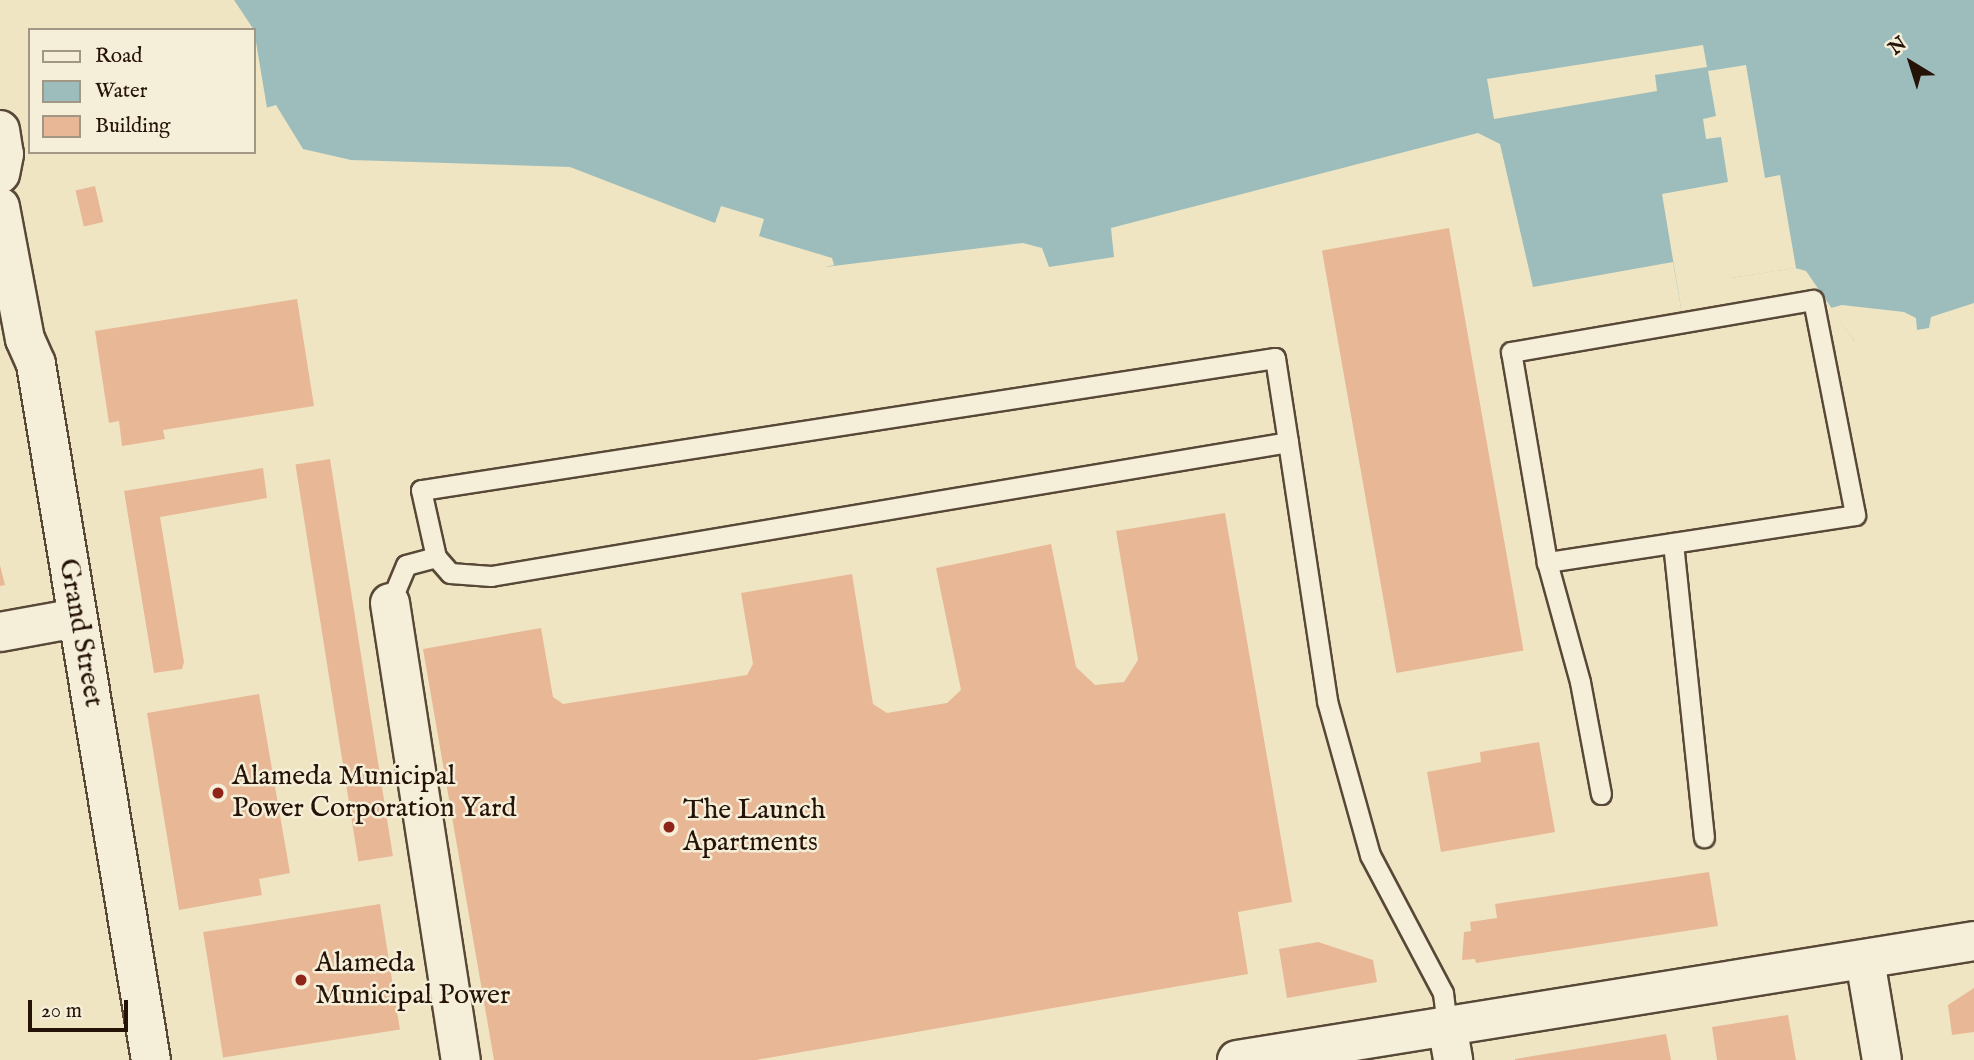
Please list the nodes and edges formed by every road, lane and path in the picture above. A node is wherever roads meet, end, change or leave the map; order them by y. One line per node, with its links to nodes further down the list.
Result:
1 (0, 130): 2 (street)
2 (0, 174)
3 (0, 207): 9 (street, Grand Street)
4 (1288, 442): 6 (lane); 6 (lane); 15 (lane)
5 (1673, 543): 7 (lane); 7 (lane); 12 (lane)
6 (436, 558): 8 (lane)
7 (1547, 562): 11 (lane)
8 (390, 603): 17 (street)
9 (77, 618): 10 (street); 16 (street, Grand Street)
10 (0, 632)
11 (1601, 794)
12 (1704, 837)
13 (1974, 941): 14 (street)
14 (1865, 960): 15 (street); 19 (street)
15 (1450, 1042): 18 (street)
16 (151, 1060)
17 (461, 1060)
18 (1237, 1060)
19 (1882, 1060)

